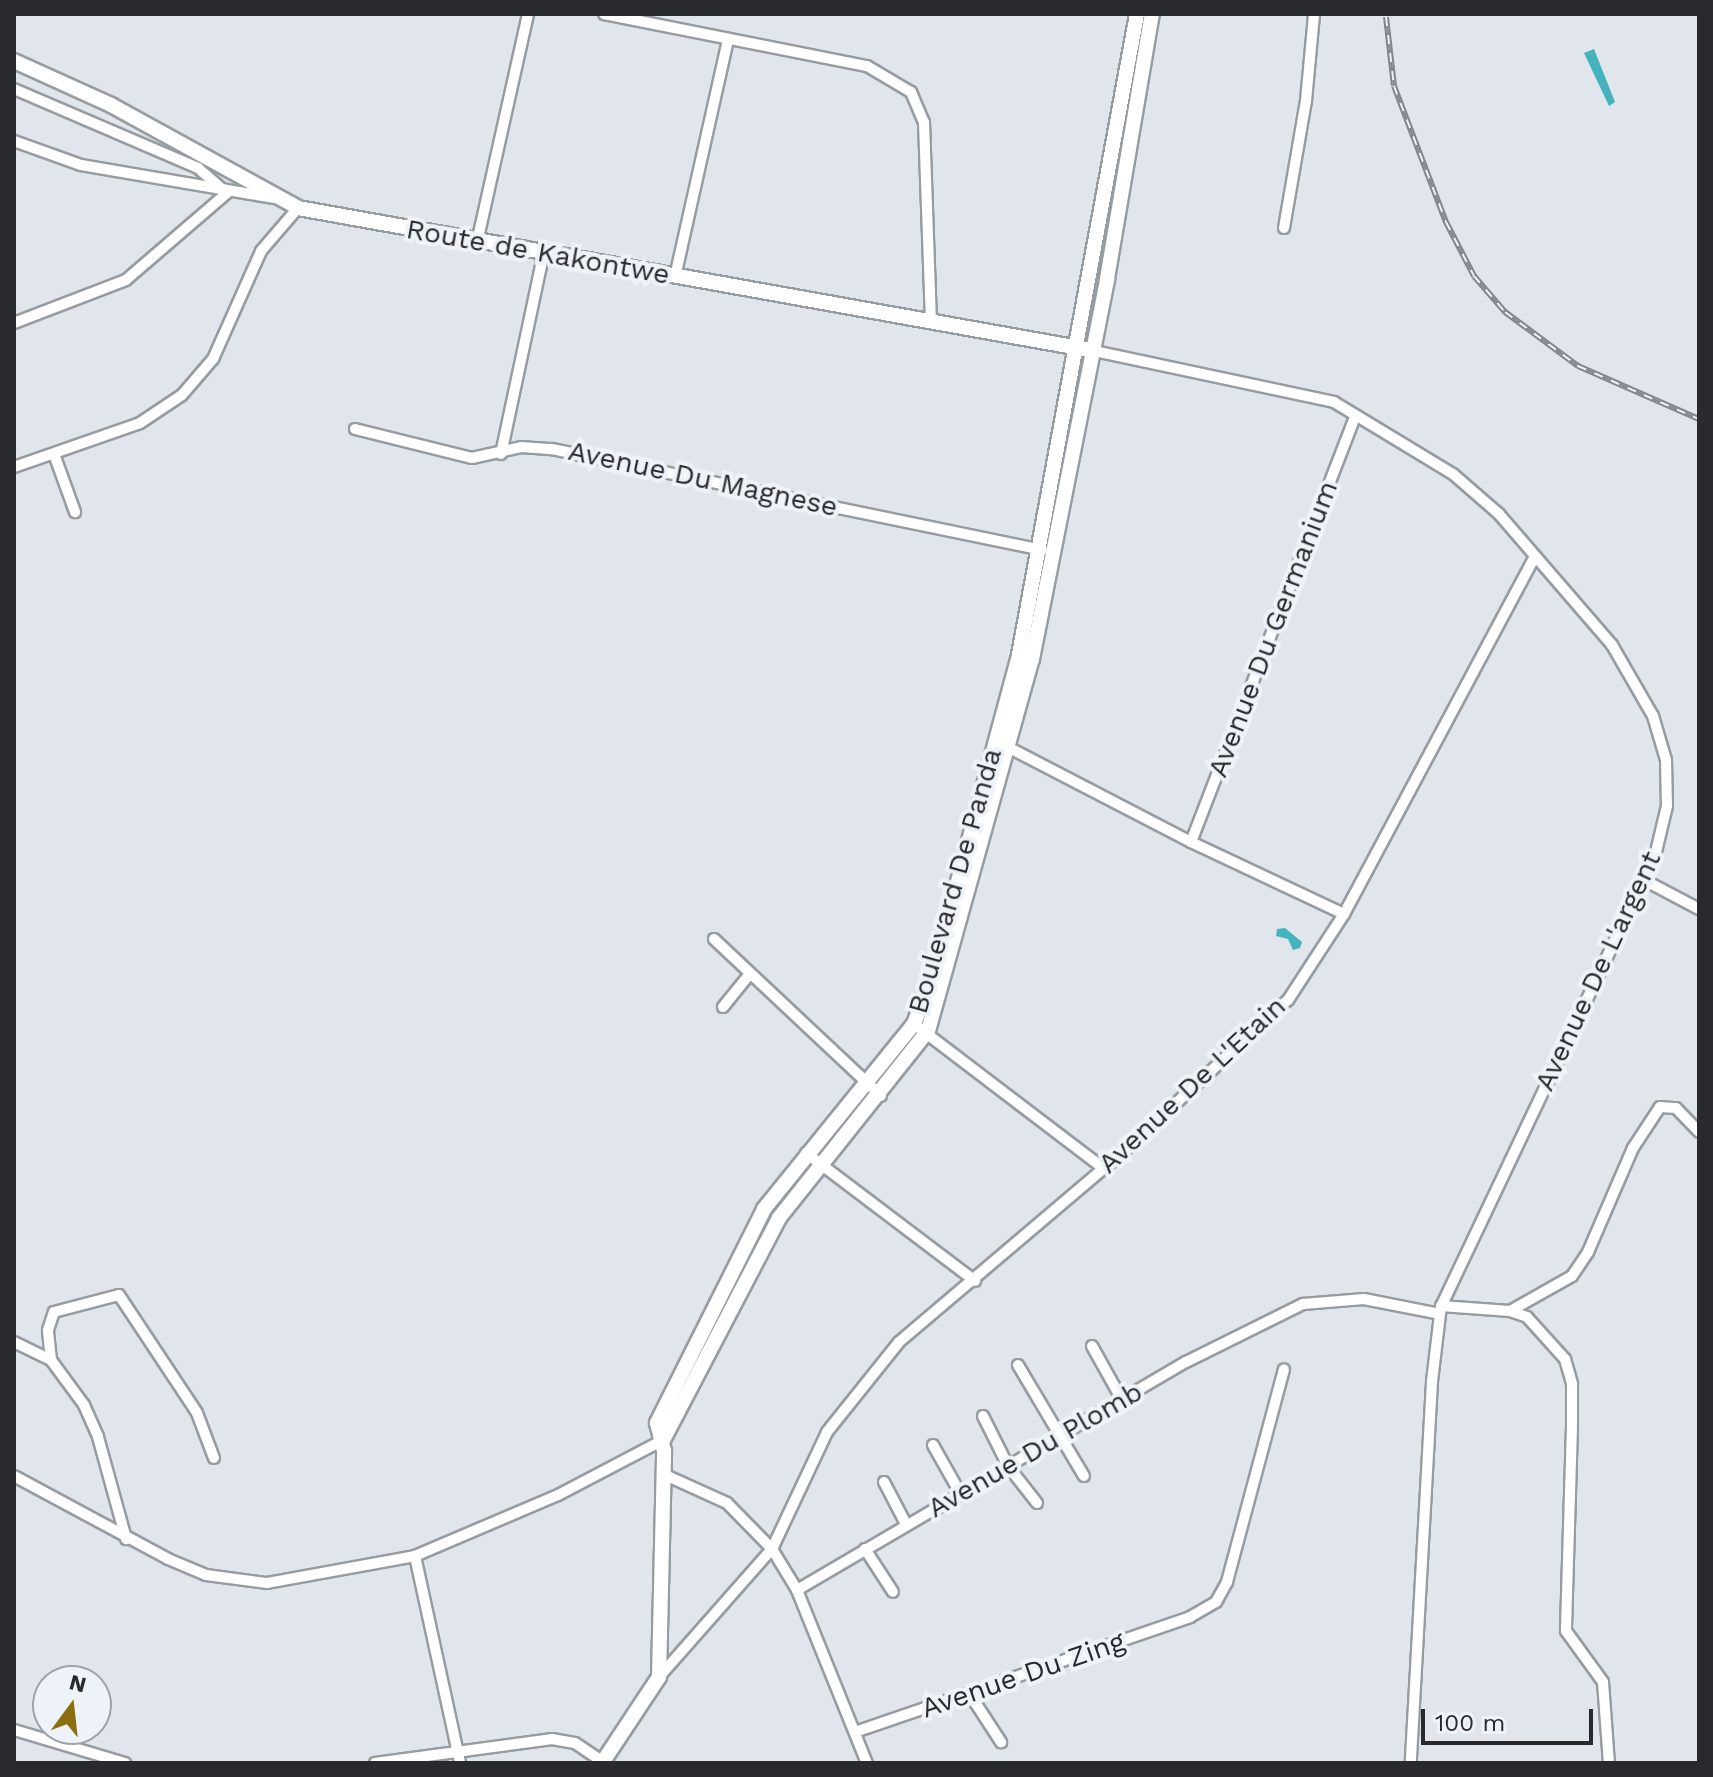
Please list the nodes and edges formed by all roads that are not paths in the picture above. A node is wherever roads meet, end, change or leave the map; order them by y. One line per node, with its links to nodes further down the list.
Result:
1 (528, 14): 13 (street)
2 (604, 14): 5 (street)
3 (1314, 14): 12 (street)
4 (1143, 20): 18 (street, Boulevard De Panda); 19 (street, Boulevard De Panda)
5 (728, 39): 15 (street); 16 (street)
6 (14, 61): 10 (street, Route de Kakontwe)
7 (14, 89): 9 (street)
8 (14, 141): 9 (street)
9 (227, 193): 10 (street); 17 (street)
10 (276, 198): 11 (street, Route de Kakontwe)
11 (298, 208): 13 (street, Route de Kakontwe); 22 (street)
12 (1284, 228)
13 (478, 238): 14 (street, Route de Kakontwe)
14 (544, 252): 15 (street, Route de Kakontwe); 23 (street)
15 (675, 277): 16 (street, Route de Kakontwe)
16 (931, 319): 18 (street, Route de Kakontwe)
17 (14, 323)
18 (1078, 347): 19 (street, Route de Kakontwe); 26 (street, Boulevard De Panda)
19 (1094, 351): 20 (street, Avenue De L'argent); 26 (street, Boulevard De Panda)
20 (1355, 416): 27 (street, Avenue De L'argent); 29 (street, Avenue Du Germanium)
21 (355, 429): 23 (street, Avenue Du Magnese)
22 (54, 454): 24 (street); 25 (street)
23 (501, 454): 26 (street, Avenue Du Magnese)
24 (14, 467)
25 (75, 512)
26 (1045, 551): 28 (street, Boulevard De Panda)
27 (1535, 557): 30 (street, Avenue De L'argent); 32 (street, Avenue De L'Etain)
28 (1003, 744): 29 (street); 36 (street, Boulevard De Panda); 37 (street, Boulevard De Panda)
29 (1191, 842): 32 (street)
30 (1644, 880): 31 (street); 47 (street, Avenue De L'argent)
31 (1699, 909)
32 (1344, 914): 43 (street, Avenue De L'Etain)
33 (714, 939): 34 (street)
34 (749, 975): 35 (street); 38 (street)
35 (723, 1007)
36 (914, 1024): 37 (street); 38 (street, Boulevard De Panda)
37 (928, 1031): 39 (street, Boulevard De Panda); 43 (street)
38 (867, 1080): 39 (street); 41 (street, Boulevard De Panda)
39 (881, 1096): 42 (street, Boulevard De Panda)
40 (1699, 1132): 48 (street)
41 (806, 1153): 42 (street); 45 (street, Boulevard De Panda)
42 (820, 1164): 44 (street); 46 (street, Boulevard De Panda)
43 (1103, 1168): 44 (street, Avenue De L'Etain)
44 (975, 1281): 71 (street, Avenue De L'Etain)
45 (715, 1301): 46 (street); 52 (street, Boulevard De Panda)
46 (731, 1308): 55 (street, Boulevard De Panda)
47 (1440, 1310): 48 (street, Avenue Du Plomb); 56 (street, Avenue Du Plomb); 86 (street, Avenue De L'argent)
48 (1510, 1311): 87 (street)
49 (14, 1342): 51 (street)
50 (1092, 1346): 56 (street)
51 (51, 1360): 61 (street); 70 (street)
52 (685, 1364): 55 (street); 59 (street, Boulevard De Panda)
53 (1018, 1365): 58 (street)
54 (1284, 1370): 77 (street, Avenue Du Zing)
55 (700, 1371): 59 (street, Boulevard De Panda)
56 (1122, 1400): 58 (street, Avenue Du Plomb)
57 (983, 1416): 62 (street)
58 (1059, 1436): 62 (street, Avenue Du Plomb); 65 (street)
59 (663, 1440): 63 (street, Boulevard De Panda); 73 (street)
60 (933, 1445): 67 (street)
61 (214, 1458)
62 (1008, 1466): 67 (street, Avenue Du Plomb); 68 (street)
63 (663, 1474): 71 (street); 76 (street, Boulevard De Panda)
64 (14, 1476): 70 (street)
65 (1084, 1476)
66 (884, 1482): 69 (street)
67 (960, 1493): 69 (street, Avenue Du Plomb)
68 (1037, 1503)
69 (906, 1524): 72 (street, Avenue Du Plomb)
70 (126, 1539): 73 (street)
71 (772, 1549): 74 (street); 76 (street, Avenue De L'Etain)
72 (865, 1549): 74 (street, Avenue Du Plomb); 75 (street)
73 (415, 1556): 81 (street)
74 (797, 1590): 79 (street)
75 (893, 1592)
76 (659, 1677): 82 (street)
77 (969, 1693): 79 (street, Avenue Du Zing); 80 (street)
78 (14, 1730): 83 (street)
79 (855, 1732): 85 (street)
80 (1001, 1742)
81 (459, 1758): 82 (street); 84 (street)
82 (603, 1762)
83 (125, 1763)
84 (375, 1763)
85 (867, 1763)
86 (1411, 1763)
87 (1609, 1763)

